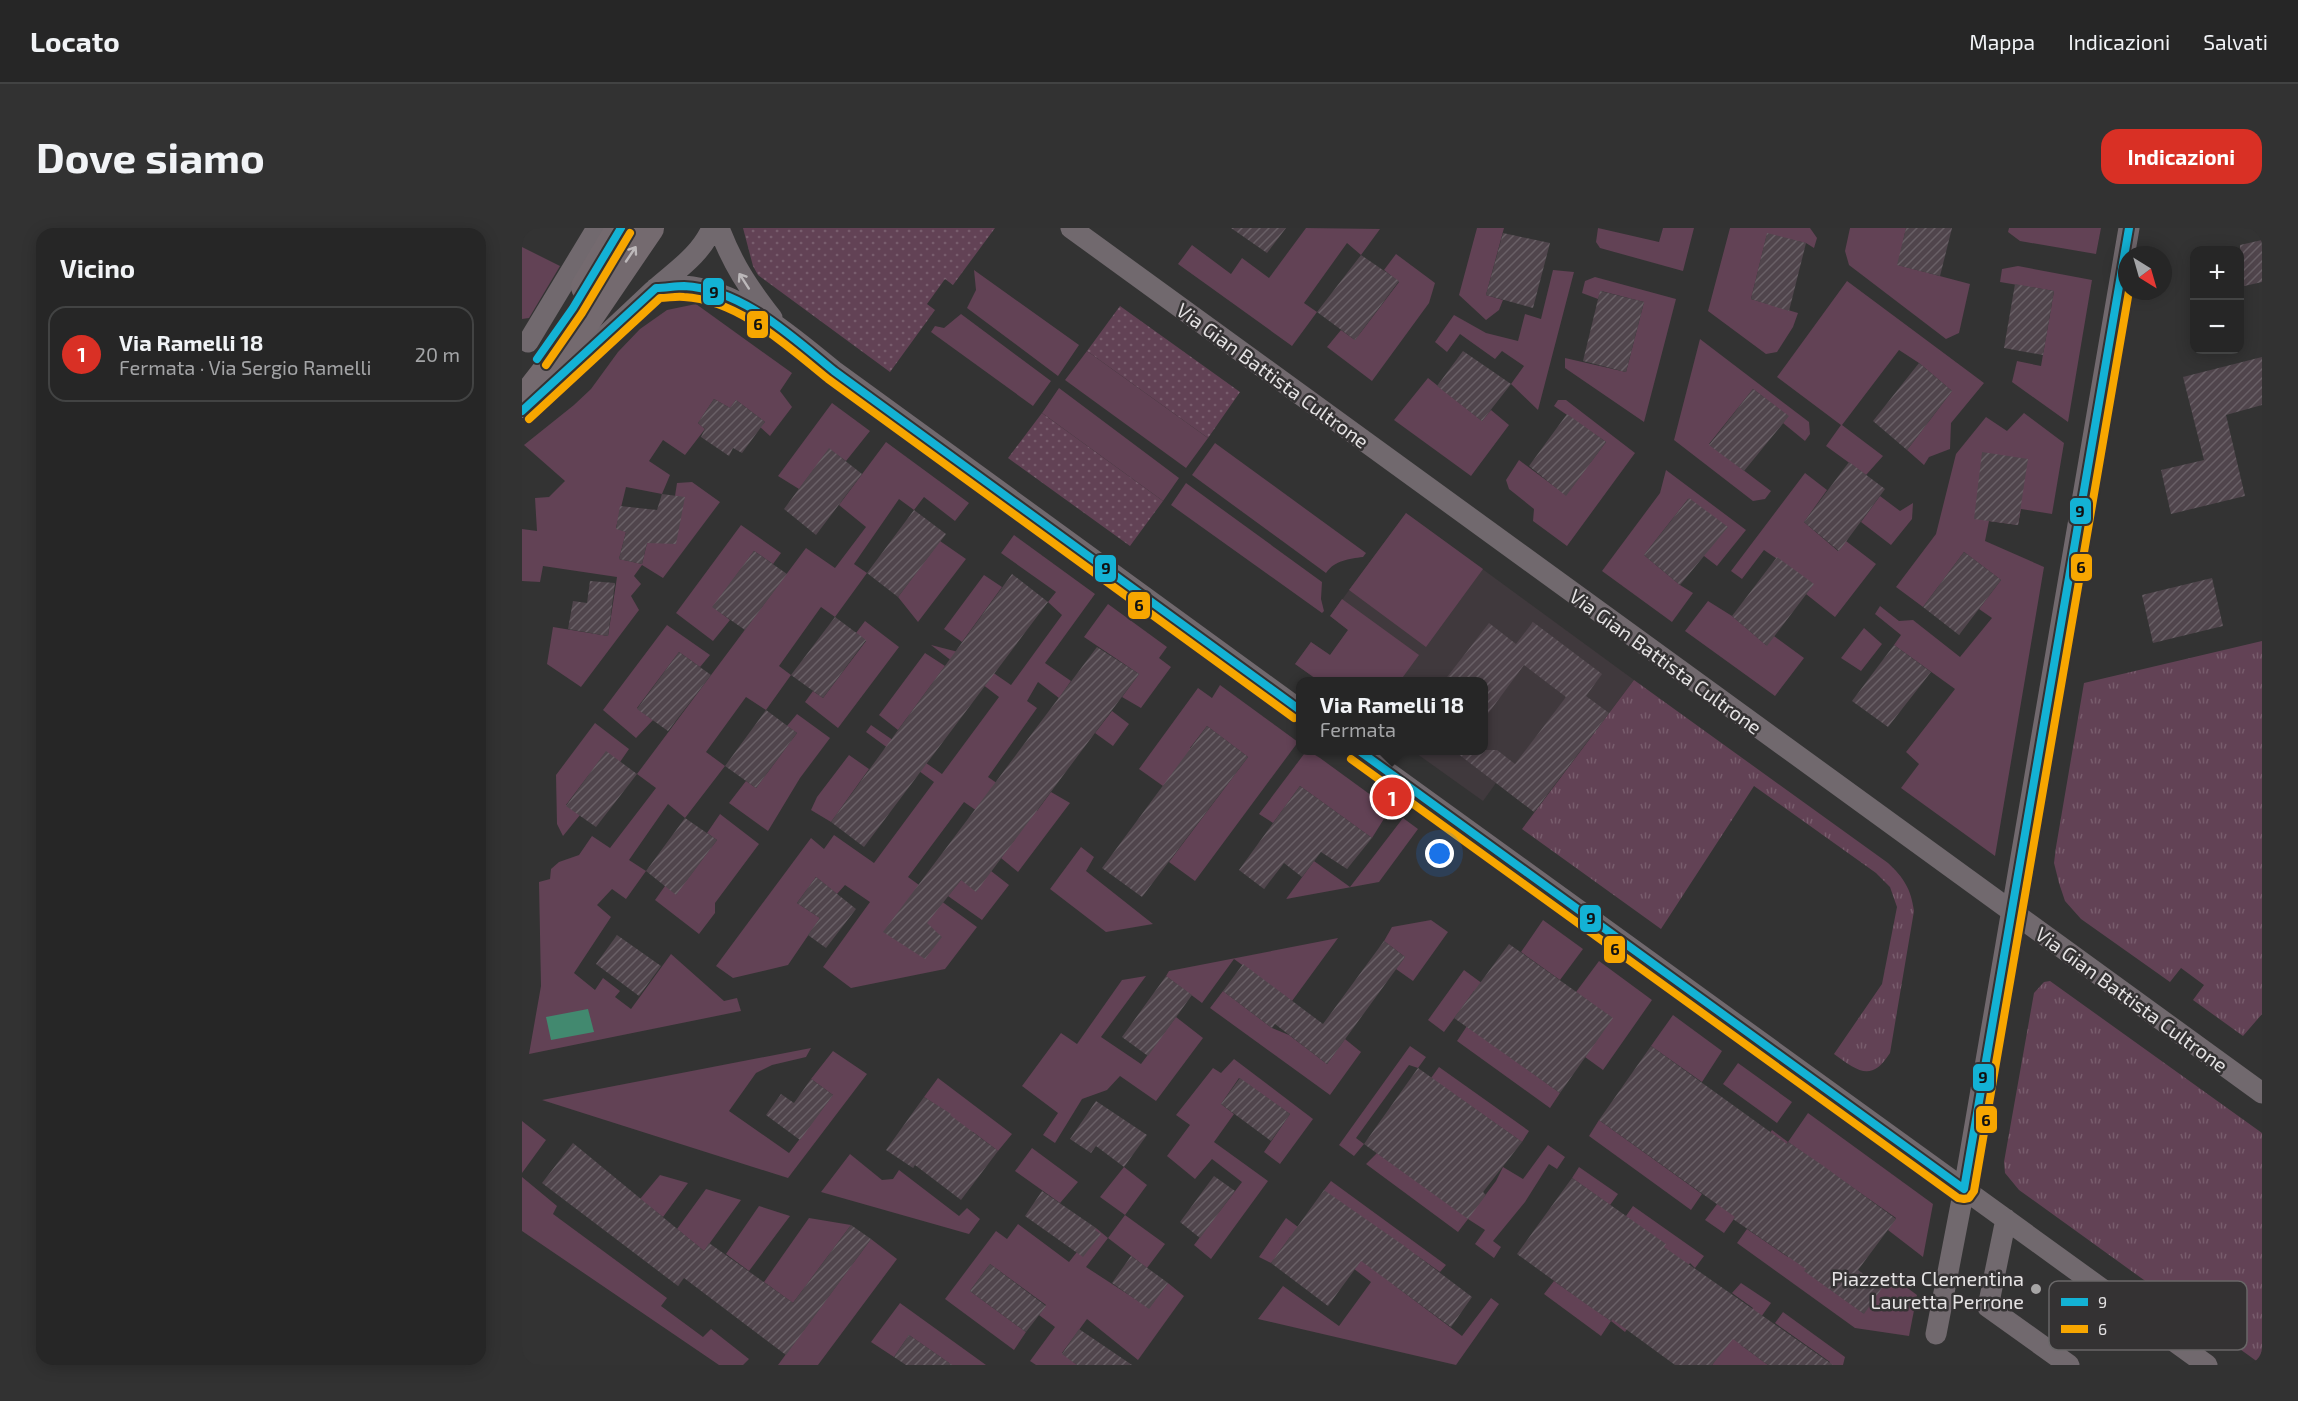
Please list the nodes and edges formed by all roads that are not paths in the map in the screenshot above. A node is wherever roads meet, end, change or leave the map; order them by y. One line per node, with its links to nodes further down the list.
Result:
1 (597, 228): 10 (street)
2 (621, 228): 11 (main road)
3 (649, 228): 12 (main road, one-way to 3)
4 (712, 228): 8 (street)
5 (719, 228): 9 (street, one-way to 5)
6 (1071, 228): 16 (street, Via Gian Battista Cultrone)
7 (2129, 228): 16 (street)
8 (656, 288): 9 (street); 13 (street)
9 (780, 327): 14 (street)
10 (528, 342)
11 (522, 377)
12 (522, 403)
13 (522, 411)
14 (1296, 707)
15 (1364, 755): 18 (street)
16 (2012, 912): 17 (street, Via Gian Battista Cultrone); 18 (street)
17 (2262, 1094)
18 (1964, 1188): 19 (street); 21 (street)
19 (2006, 1219): 20 (street); 23 (street)
20 (2091, 1281)
21 (1936, 1334)
22 (2186, 1350): 24 (street)
23 (2069, 1365)
24 (2207, 1365)

